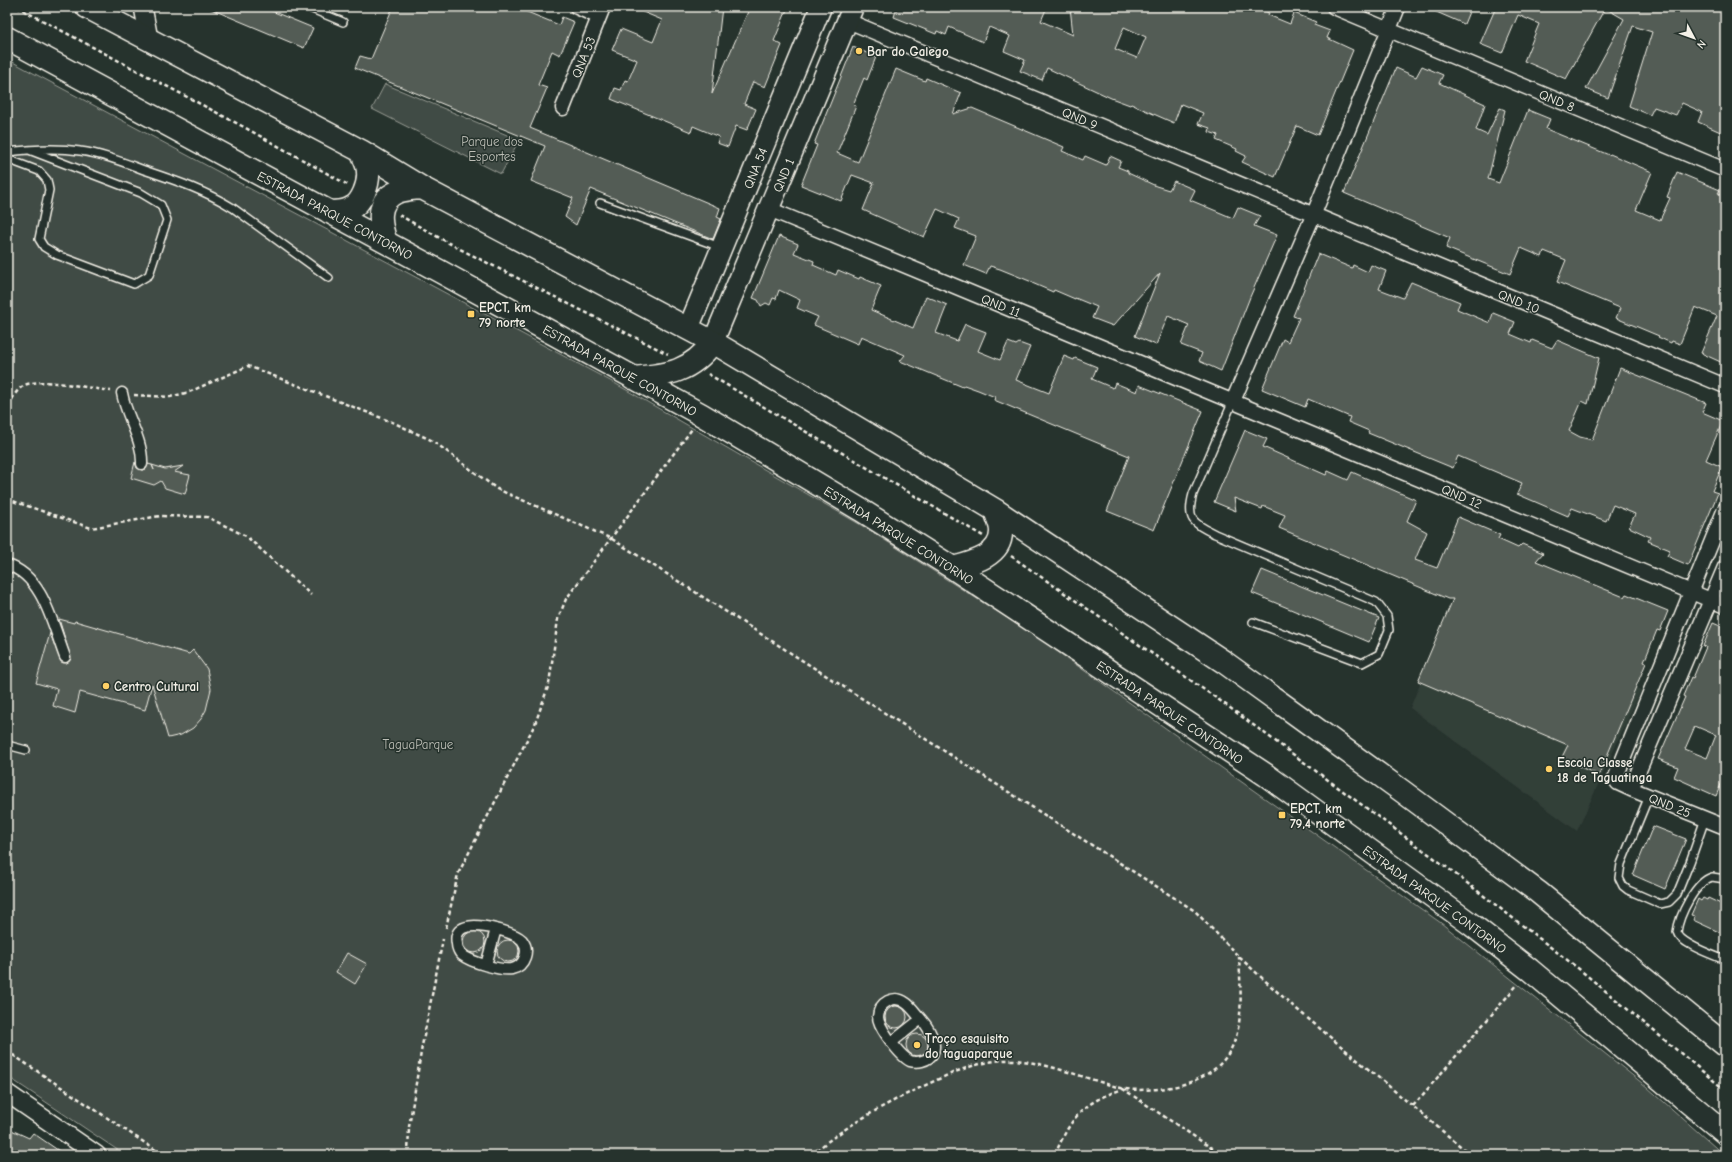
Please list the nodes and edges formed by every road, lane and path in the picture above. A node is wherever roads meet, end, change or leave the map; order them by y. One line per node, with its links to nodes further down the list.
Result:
1 (87, 7): 12 (highway)
2 (139, 7): 12 (street)
3 (143, 7): 15 (street)
4 (307, 7): 11 (lane)
5 (577, 7): 9 (street)
6 (821, 7): 28 (main road, QNA 54)
7 (1334, 7): 13 (street, QND 8)
8 (1398, 7): 13 (street)
9 (602, 12): 16 (street, QNA 53)
10 (851, 14): 24 (main road, QND 1); 26 (street, QND 9)
11 (343, 22)
12 (117, 23): 15 (highway)
13 (1389, 30): 21 (street, QND 8); 26 (street)
14 (7, 38): 25 (highway, ESTRADA PARQUE CONTORNO)
15 (149, 39): 18 (highway)
16 (562, 108)
17 (28, 150): 19 (lane); 20 (lane); 30 (lane)
18 (361, 151): 22 (highway); 25 (highway)
19 (7, 152)
20 (7, 158)
21 (1725, 170)
22 (422, 188): 27 (highway); 31 (highway)
23 (600, 203): 28 (lane)
24 (769, 209): 29 (main road, QND 1); 36 (street, QND 11)
25 (329, 212): 27 (highway, ESTRADA PARQUE CONTORNO)
26 (1313, 216): 34 (street, QND 10); 36 (street)
27 (386, 242): 33 (highway, ESTRADA PARQUE CONTORNO)
28 (721, 250): 29 (main road); 31 (main road, QNA 54)
29 (746, 264): 32 (main road, QND 1)
30 (329, 278)
31 (688, 329): 32 (highway)
32 (714, 342): 33 (highway); 42 (highway)
33 (633, 378): 38 (highway, ESTRADA PARQUE CONTORNO)
34 (1725, 386)
35 (122, 393): 37 (path); 39 (street); 43 (path)
36 (1233, 401): 47 (street, QND 12); 51 (lane)
37 (7, 413)
38 (702, 415): 43 (path); 46 (highway, ESTRADA PARQUE CONTORNO)
39 (142, 464)
40 (7, 499): 48 (path)
41 (1725, 509): 47 (street)
42 (995, 510): 46 (highway); 67 (highway)
43 (612, 539): 61 (path); 75 (path)
44 (7, 565): 52 (street)
45 (1725, 567): 49 (street)
46 (953, 568): 64 (highway, ESTRADA PARQUE CONTORNO)
47 (1691, 590): 49 (street, QND 12); 55 (street, QND 25)
48 (311, 595)
49 (1711, 600): 50 (street, QND 12); 55 (street)
50 (1725, 606)
51 (1253, 622)
52 (65, 657)
53 (7, 745): 54 (lane)
54 (26, 750)
55 (1631, 789): 56 (street, QND 25)
56 (1649, 796): 57 (street, QND 25); 57 (lane)
57 (1704, 819): 58 (street, QND 25)
58 (1725, 827)
59 (1725, 879): 62 (lane)
60 (496, 929): 63 (street); 63 (street); 63 (street)
61 (1240, 957): 69 (path); 71 (path)
62 (1725, 960)
63 (486, 965)
64 (1530, 970): 71 (path); 72 (highway, ESTRADA PARQUE CONTORNO)
65 (921, 1019): 66 (street); 66 (street); 66 (street)
66 (892, 1042)
67 (1725, 1045)
68 (7, 1051): 74 (path)
69 (1123, 1089): 76 (path); 77 (path); 78 (path)
70 (7, 1093): 73 (street)
71 (1413, 1106): 79 (path)
72 (1725, 1133)
73 (97, 1155)
74 (163, 1155)
75 (408, 1155)
76 (811, 1155)
77 (1055, 1155)
78 (1222, 1155)
79 (1471, 1155)

